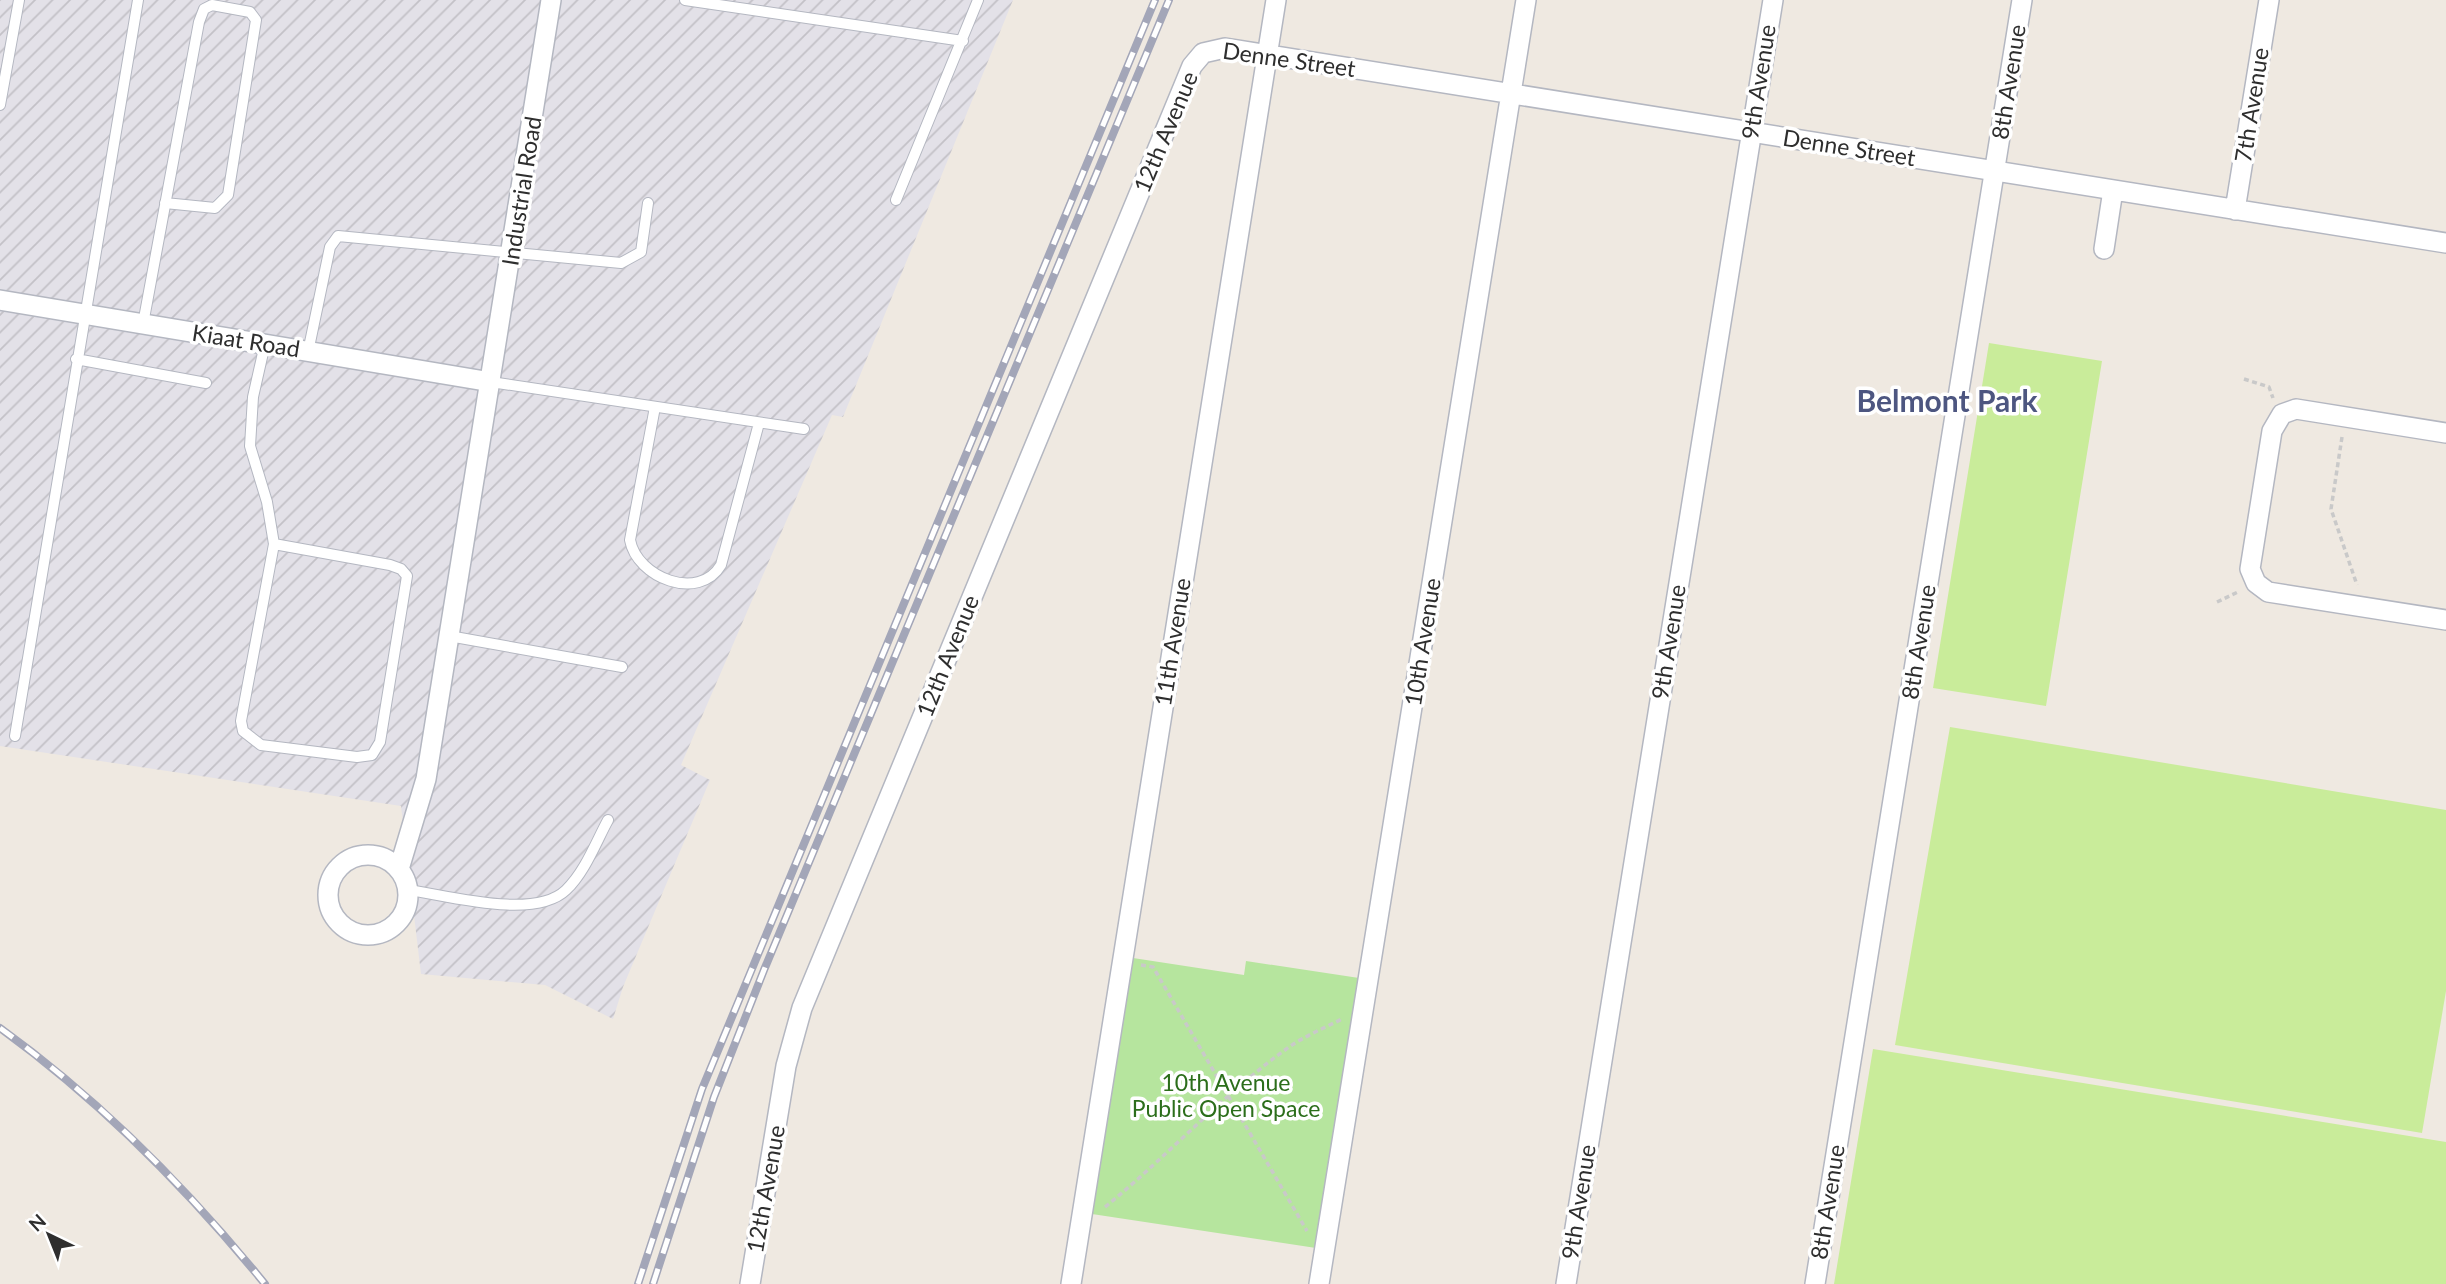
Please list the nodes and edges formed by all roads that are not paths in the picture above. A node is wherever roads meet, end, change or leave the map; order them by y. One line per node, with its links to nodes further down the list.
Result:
1 (19, 0): 15 (lane)
2 (138, 0): 27 (lane)
3 (551, 0): 25 (street, Industrial Road)
4 (685, 0): 11 (lane)
5 (978, 0): 11 (lane)
6 (1276, 0): 13 (street, 11th Avenue)
7 (1526, 0): 14 (street, 10th Avenue)
8 (1773, 0): 16 (street, 9th Avenue)
9 (2022, 0): 17 (street, 8th Avenue)
10 (2269, 0): 22 (street, 7th Avenue)
11 (962, 41): 19 (lane)
12 (1210, 50): 13 (street, Denne Street); 46 (street, 12th Avenue)
13 (1267, 55): 14 (street, Denne Street); 47 (street, 11th Avenue)
14 (1511, 94): 16 (street, Denne Street); 48 (street, 10th Avenue)
15 (0, 105)
16 (1751, 132): 17 (street, Denne Street); 49 (street, 9th Avenue)
17 (1995, 171): 18 (street, Denne Street); 50 (street, 8th Avenue)
18 (2113, 190): 22 (street, Denne Street); 24 (street)
19 (896, 201)
20 (165, 203): 20 (lane); 28 (lane)
21 (648, 203): 25 (lane)
22 (2235, 209): 23 (street, Denne Street)
23 (2446, 243)
24 (2104, 249)
25 (512, 250): 30 (lane); 32 (street, Industrial Road)
26 (0, 300): 27 (street, Kiaat Road)
27 (84, 314): 28 (street, Kiaat Road); 31 (lane)
28 (143, 324): 29 (street, Kiaat Road)
29 (265, 344): 30 (street, Kiaat Road); 38 (lane)
30 (308, 352): 32 (street, Kiaat Road)
31 (76, 359): 33 (lane); 42 (lane)
32 (491, 382): 34 (lane); 40 (street, Industrial Road)
33 (206, 383)
34 (655, 407): 35 (lane); 35 (lane)
35 (759, 423): 36 (lane)
36 (804, 429)
37 (2446, 432): 39 (street)
38 (274, 544): 38 (lane)
39 (2446, 620)
40 (449, 636): 41 (lane); 44 (street, Industrial Road)
41 (622, 667)
42 (15, 736)
43 (608, 820): 45 (lane)
44 (399, 869): 45 (street); 45 (street)
45 (409, 890)
46 (750, 1284)
47 (1071, 1284)
48 (1319, 1284)
49 (1566, 1284)
50 (1815, 1284)

